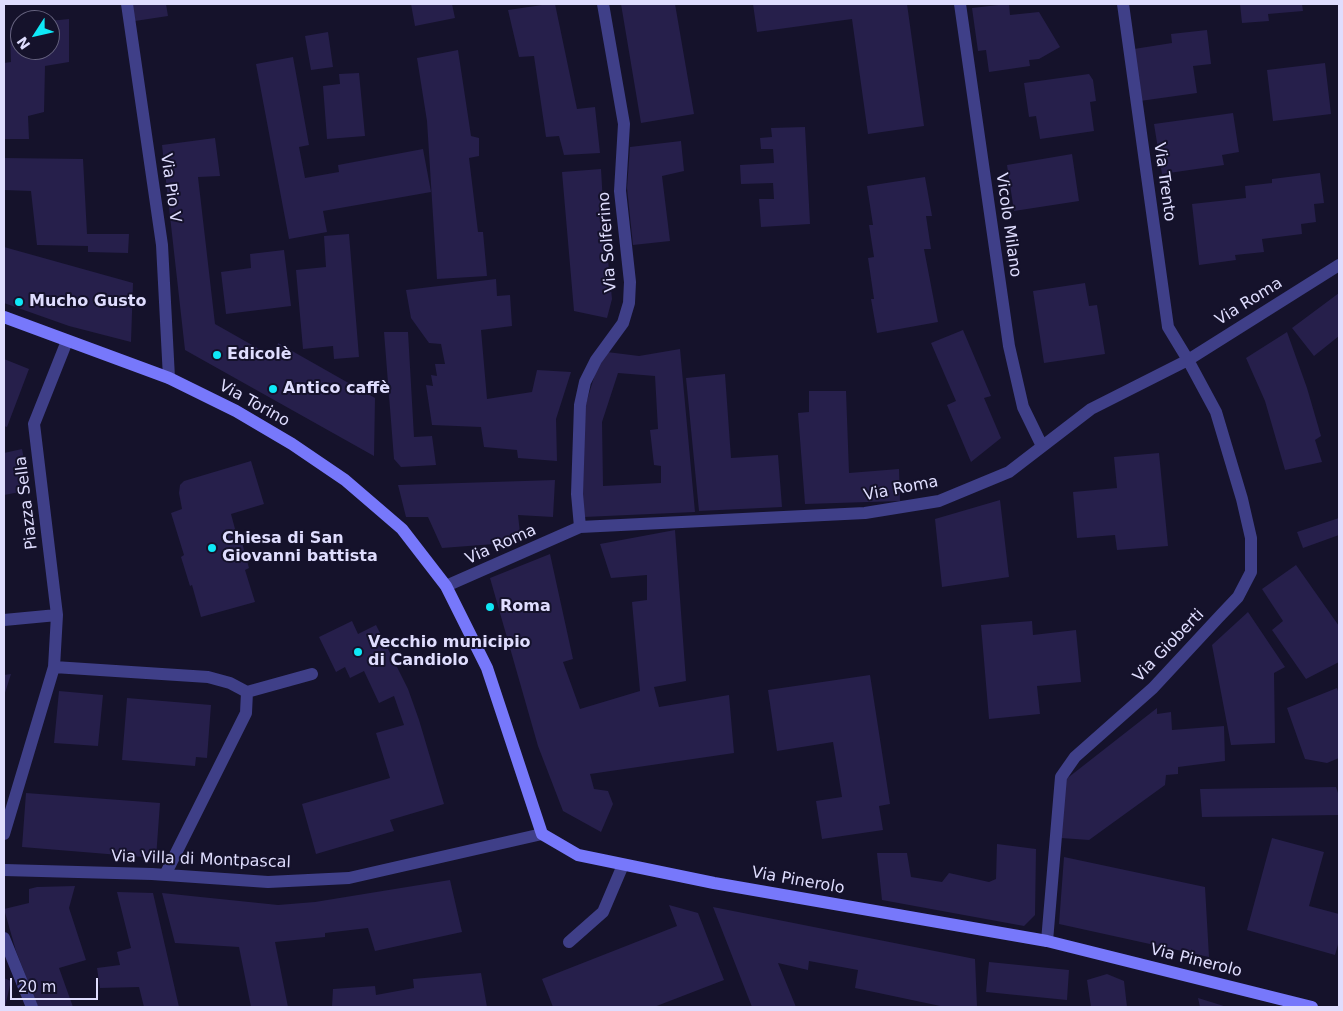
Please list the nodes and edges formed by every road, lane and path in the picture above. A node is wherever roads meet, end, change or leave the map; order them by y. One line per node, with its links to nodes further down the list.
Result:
1 (127, 4): 9 (street, Via Pio V)
2 (603, 4): 11 (street, Via Solferino)
3 (960, 4): 10 (street, Vicolo Milano)
4 (1123, 4): 8 (street, Via Trento)
5 (1339, 265): 8 (street, Via Roma)
6 (4, 317): 7 (main road, Via Torino)
7 (67, 341): 9 (main road, Via Torino); 13 (street, Piazza Sella)
8 (1188, 360): 10 (street, Via Roma); 24 (street, Via Gioberti)
9 (169, 378): 12 (main road, Via Torino)
10 (1042, 446): 11 (street, Via Roma)
11 (580, 527): 12 (street, Via Roma)
12 (446, 586): 19 (main road)
13 (57, 615): 14 (street); 15 (street, Piazza Sella)
14 (4, 620)
15 (54, 667): 17 (street); 18 (street, Piazza Sella)
16 (312, 674): 17 (street)
17 (247, 692): 22 (street)
18 (4, 834)
19 (542, 834): 20 (main road, Via Pinerolo); 22 (street, Via Villa di Montpascal)
20 (622, 865): 24 (main road, Via Pinerolo); 25 (street)
21 (4, 870): 22 (street, Via Villa di Montpascal)
22 (165, 875)
23 (4, 938): 26 (street)
24 (1047, 941): 27 (main road, Via Pinerolo)
25 (569, 942)
26 (32, 1007)
27 (1312, 1007)

